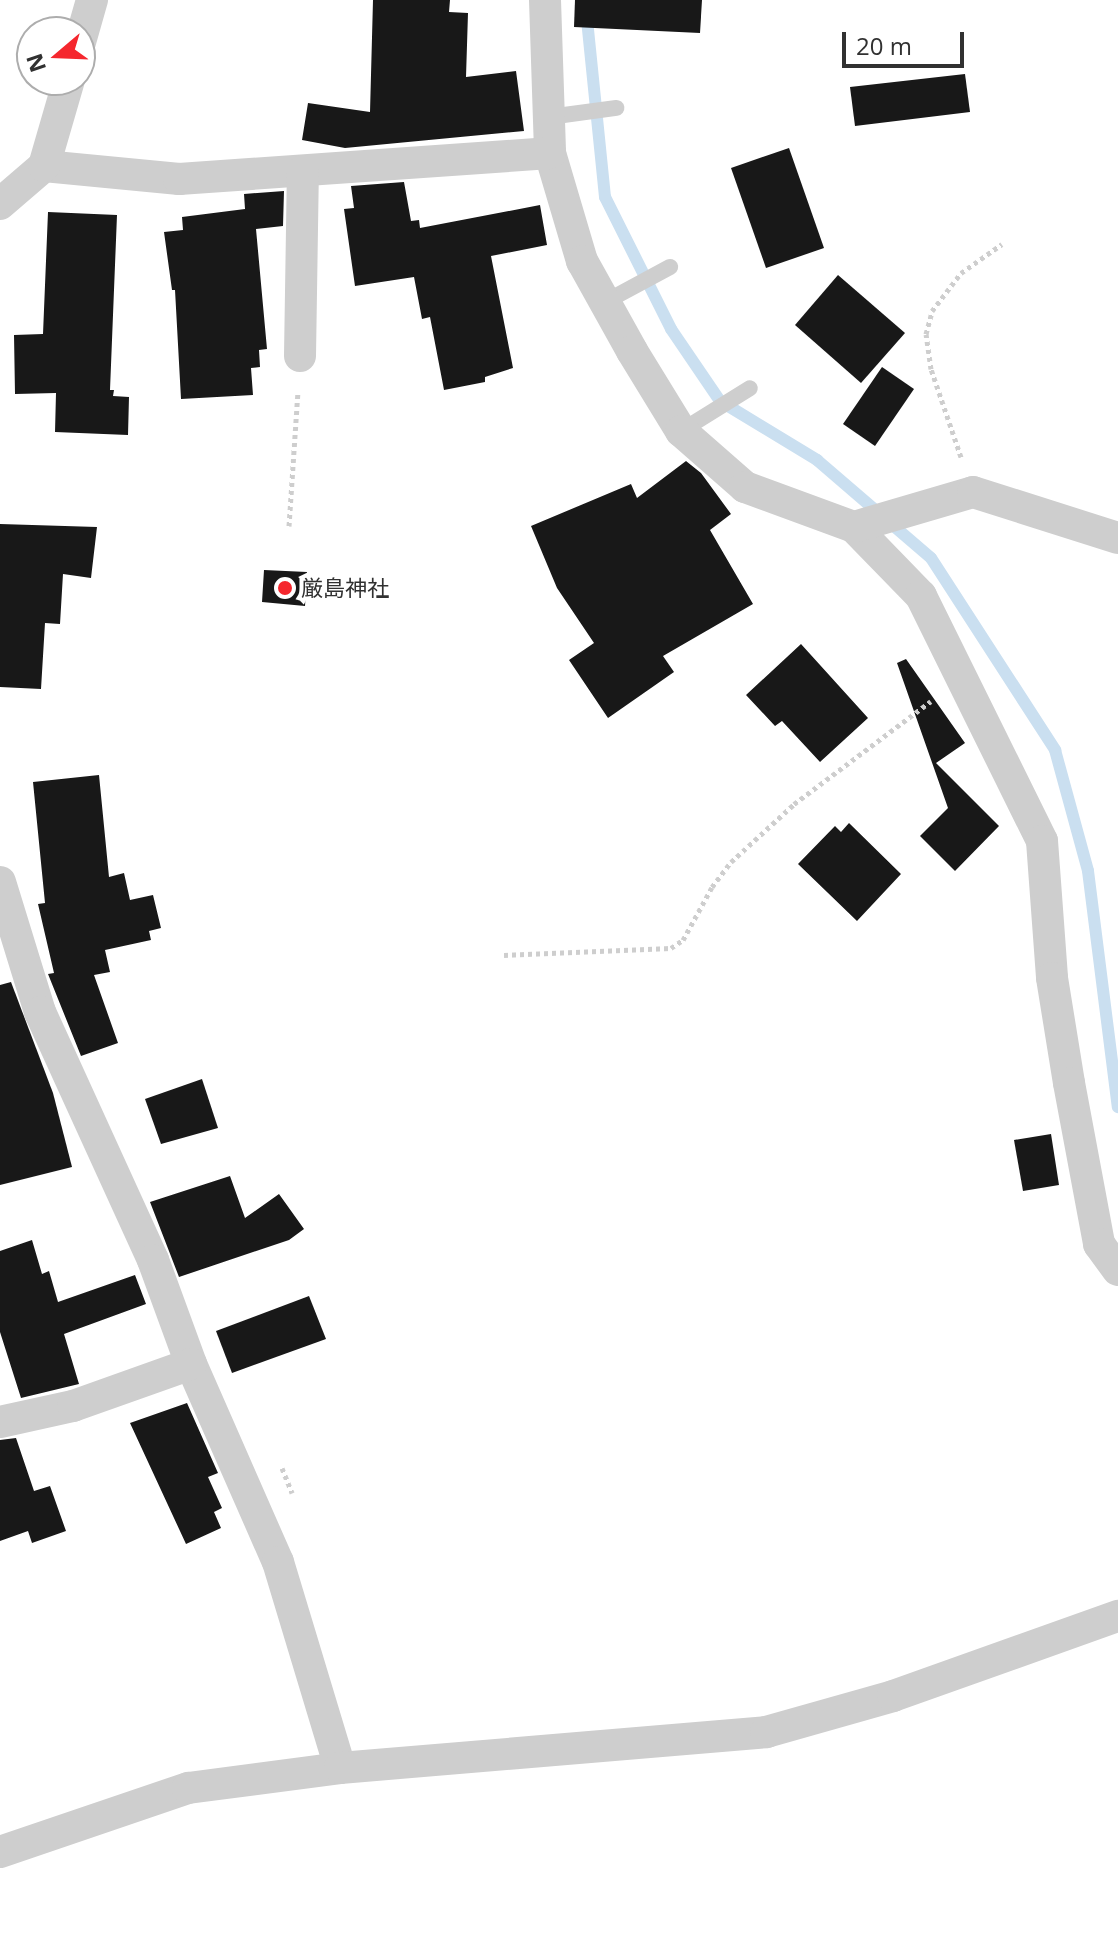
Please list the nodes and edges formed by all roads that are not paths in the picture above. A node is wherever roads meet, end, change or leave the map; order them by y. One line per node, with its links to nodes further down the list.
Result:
1 (545, 0): 4 (street)
2 (64, 96): 6 (street)
3 (616, 108): 4 (lane)
4 (559, 116): 5 (street)
5 (550, 153): 7 (street); 10 (street)
6 (44, 166): 7 (street); 8 (street)
7 (303, 171): 11 (street)
8 (0, 204)
9 (670, 267): 10 (lane)
10 (614, 298): 13 (street)
11 (300, 356)
12 (750, 388): 13 (lane)
13 (691, 425): 14 (street)
14 (855, 527): 15 (street); 17 (street)
15 (1118, 538)
16 (0, 882): 18 (street)
17 (1118, 1270)
18 (191, 1364): 19 (street); 21 (street)
19 (0, 1422)
20 (1118, 1616): 21 (street)
21 (340, 1768): 22 (street)
22 (0, 1852)

